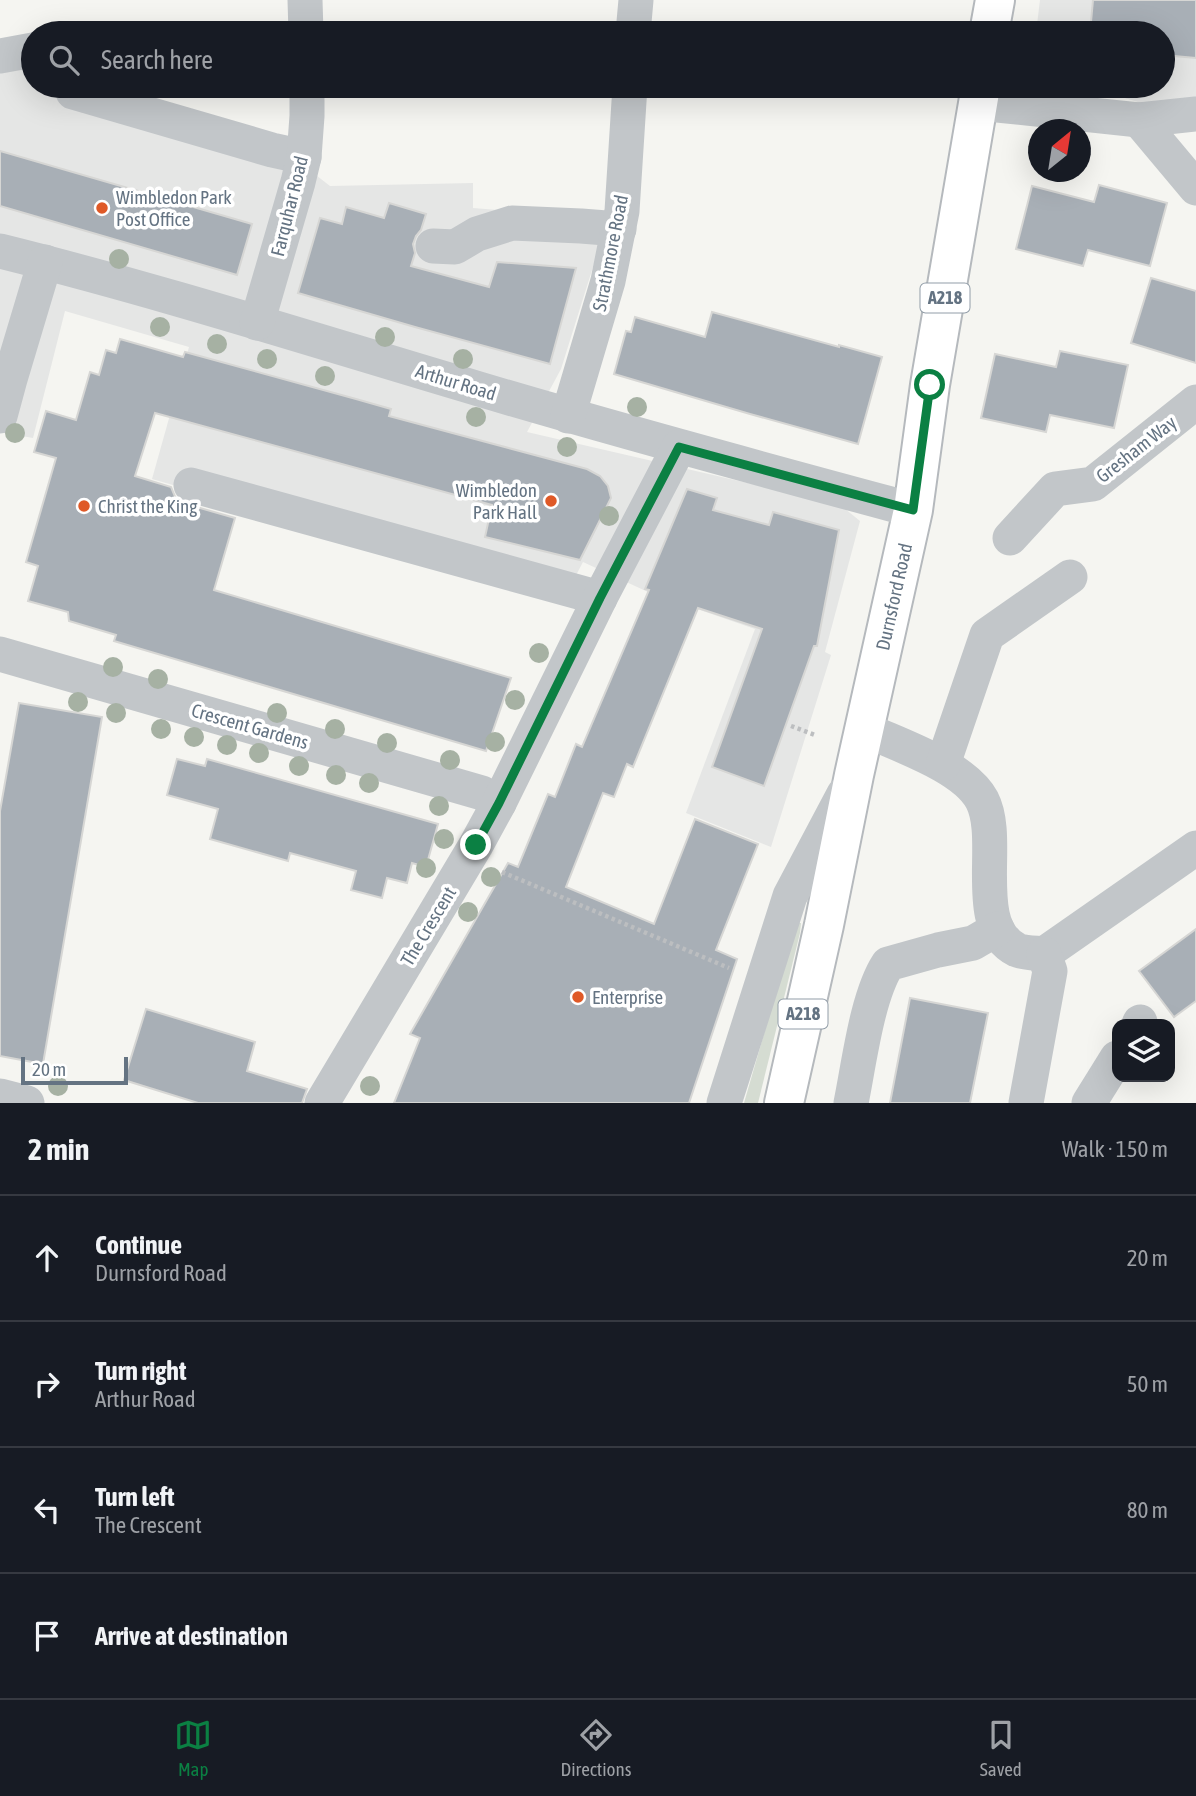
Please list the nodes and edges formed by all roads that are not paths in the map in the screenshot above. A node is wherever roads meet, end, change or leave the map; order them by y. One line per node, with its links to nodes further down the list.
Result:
1 (305, 0): 4 (street)
2 (636, 0): 5 (street)
3 (995, 0): 6 (main road)
4 (306, 21)
5 (635, 21)
6 (991, 21)
7 (21, 52): 8 (street)
8 (0, 56)
9 (94, 98): 16 (street)
10 (307, 98): 16 (street, Farquhar Road)
11 (629, 98): 18 (street, Strathmore Road)
12 (978, 98): 28 (main road, Durnsford Road / A218)
13 (1004, 98): 15 (street)
14 (1196, 114): 15 (street)
15 (1139, 120): 17 (street)
16 (304, 157): 22 (street, Farquhar Road)
17 (1196, 188)
18 (618, 229): 19 (street); 25 (street, Strathmore Road)
19 (433, 246)
20 (0, 251): 21 (street, Arthur Road)
21 (45, 262): 22 (street, Arthur Road); 24 (street)
22 (257, 323): 25 (street, Arthur Road)
23 (1196, 402): 29 (street, Gresham Way)
24 (0, 416)
25 (568, 416): 26 (street, Arthur Road)
26 (679, 447): 28 (street, Arthur Road); 31 (street, The Crescent)
27 (191, 485): 31 (street)
28 (913, 510): 33 (main road, Durnsford Road / A218)
29 (1010, 538)
30 (1070, 578): 34 (street)
31 (600, 598): 36 (street, The Crescent)
32 (0, 654): 36 (street, Crescent Gardens)
33 (864, 729): 34 (street); 35 (main road, Durnsford Road / A218)
34 (943, 764): 38 (street)
35 (854, 775): 44 (street); 45 (main road, Durnsford Road / A218)
36 (499, 803): 43 (street, The Crescent)
37 (1196, 848): 39 (street)
38 (997, 929): 39 (street); 46 (street)
39 (1044, 954): 47 (street)
40 (1112, 1066): 48 (street)
41 (0, 1096): 42 (street)
42 (27, 1103)
43 (322, 1103)
44 (724, 1103)
45 (785, 1103)
46 (851, 1103)
47 (1026, 1103)
48 (1089, 1103)

